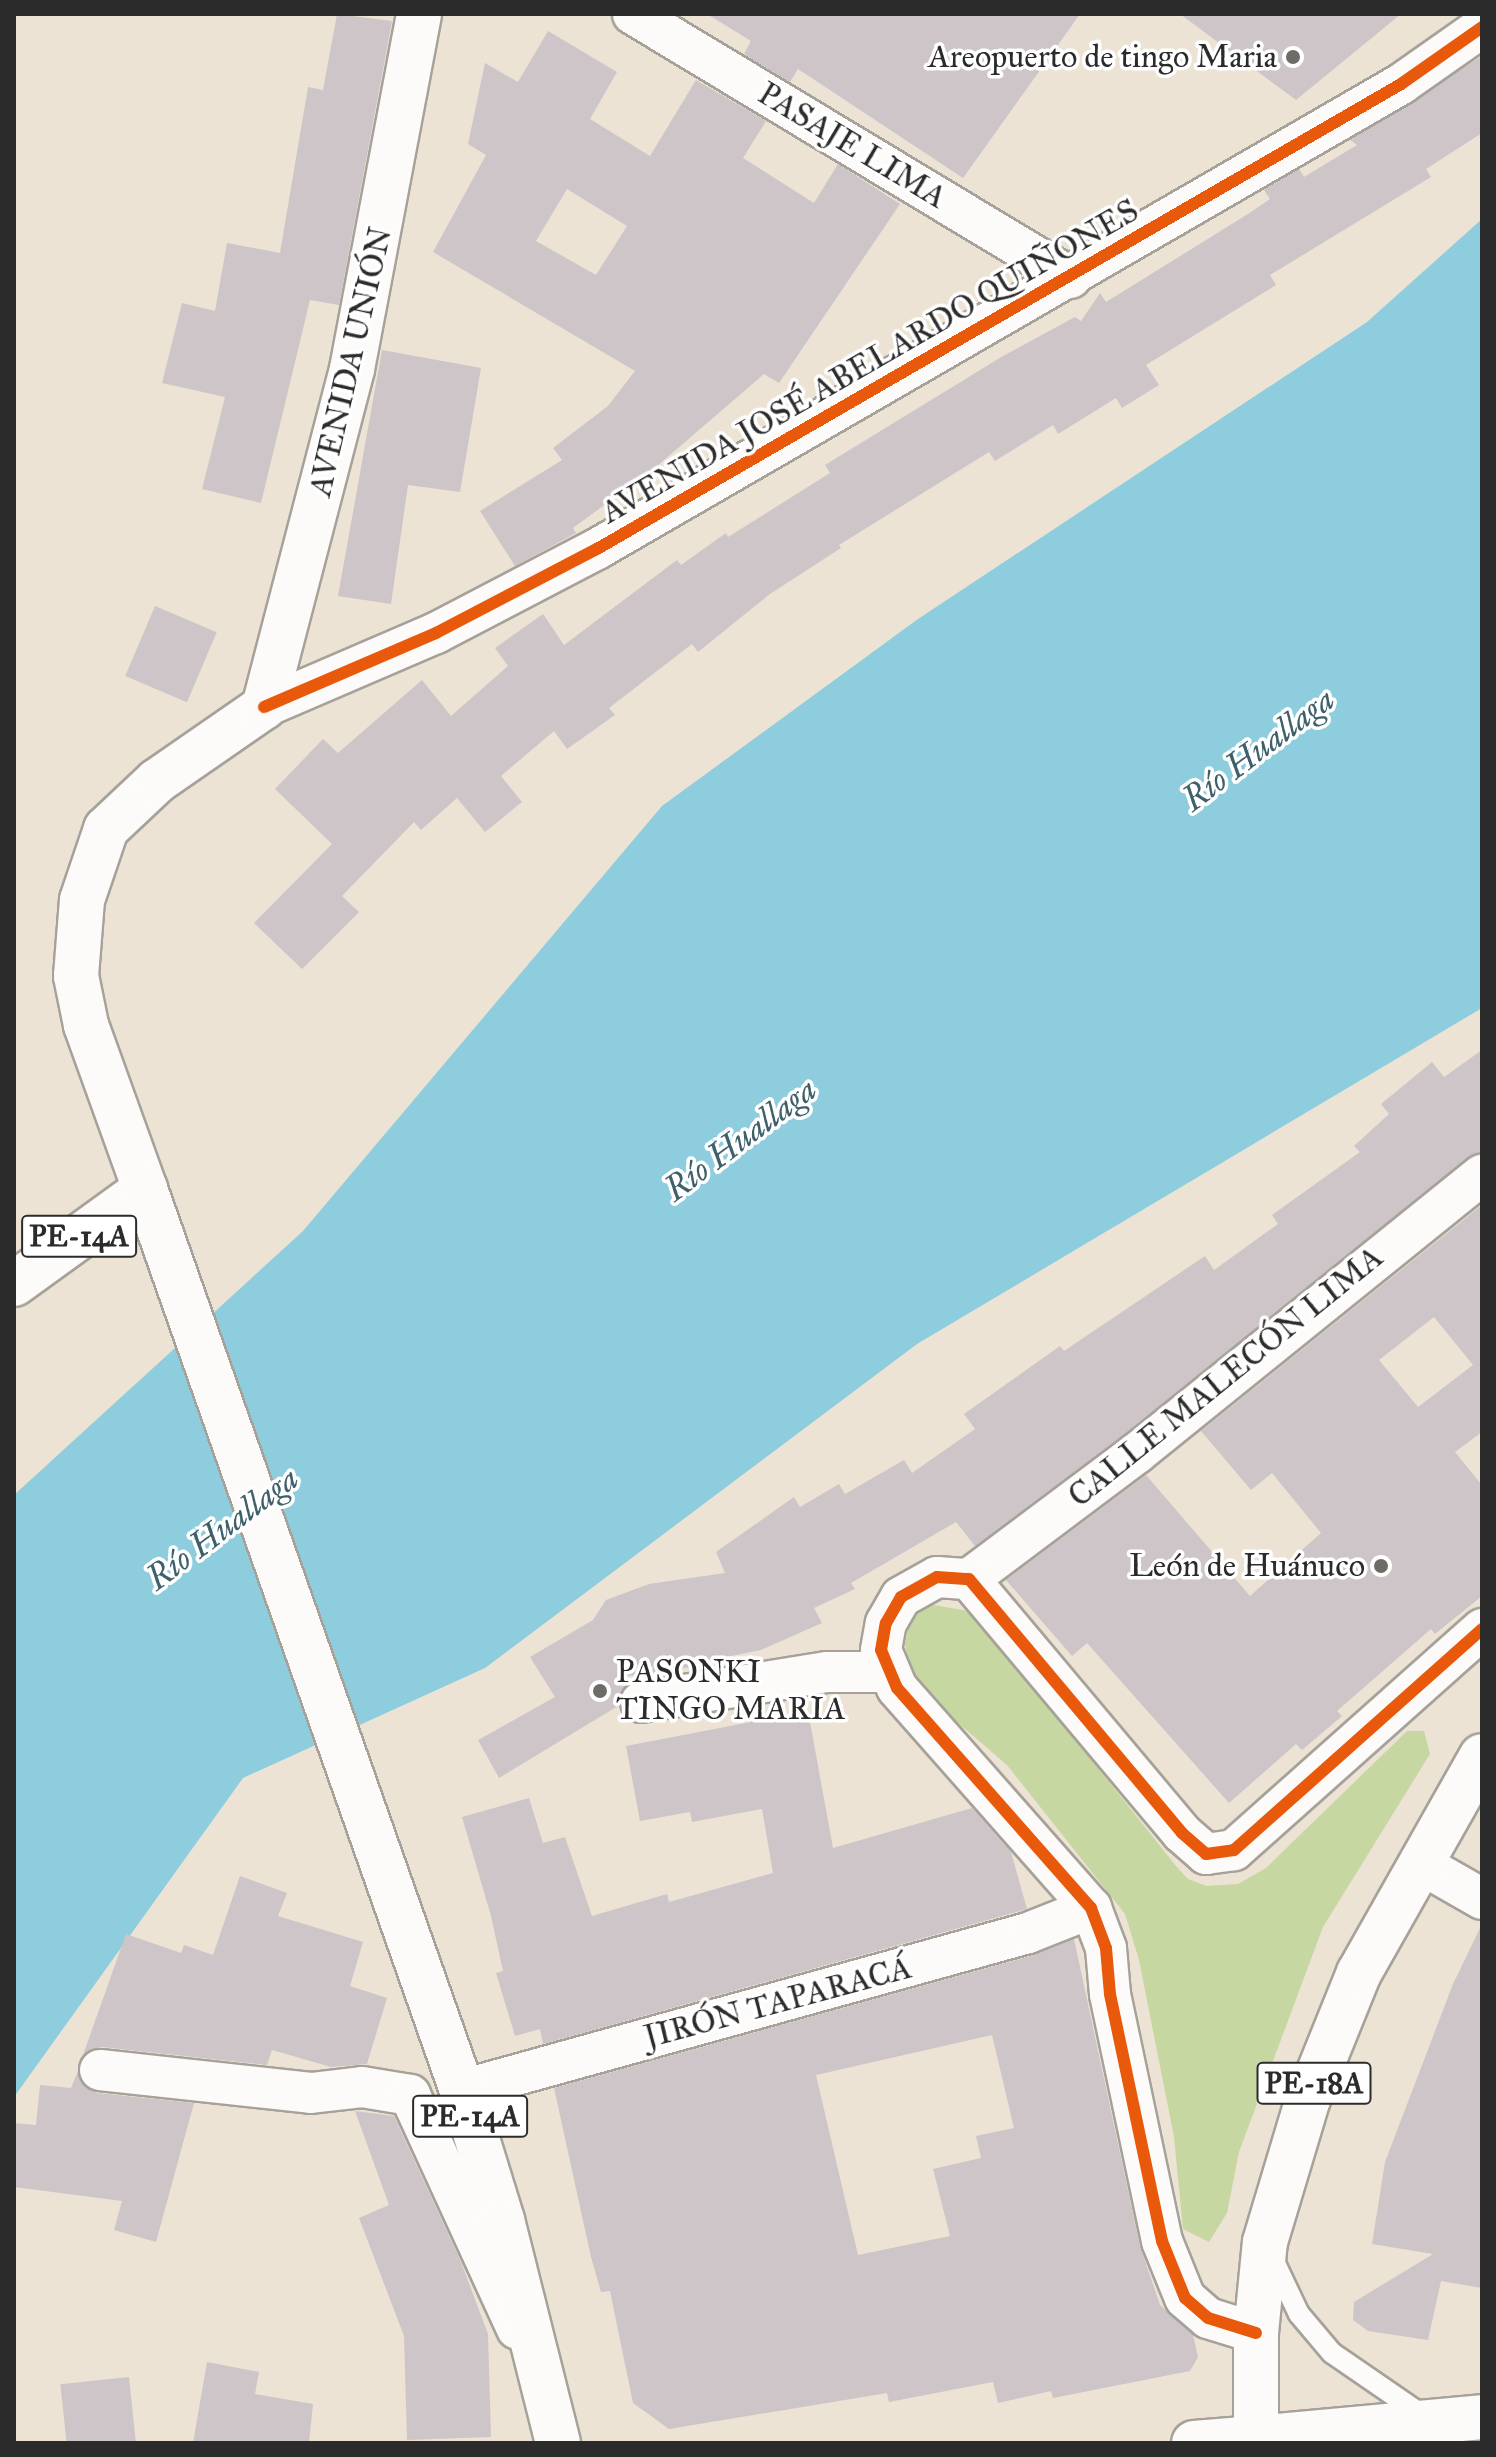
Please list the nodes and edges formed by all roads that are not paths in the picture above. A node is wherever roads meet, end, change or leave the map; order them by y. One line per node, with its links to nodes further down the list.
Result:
1 (419, 14): 5 (main road, AVENIDA UNIÓN)
2 (633, 14): 4 (street, PASAJE LIMA)
3 (1482, 27): 4 (street, AVENIDA JOSÉ ABELARDO QUIÑONES)
4 (1071, 278): 5 (street, AVENIDA JOSÉ ABELARDO QUIÑONES)
5 (264, 707): 7 (main road, AVENIDA JOSÉ ABELARDO QUIÑONES)
6 (1482, 1175): 9 (street, CALLE MALECÓN LIMA)
7 (145, 1189): 8 (main road, PE-14A); 18 (main road, PE-14A)
8 (14, 1284)
9 (969, 1579): 10 (street); 11 (street)
10 (1482, 1629)
11 (887, 1672): 12 (street); 16 (street)
12 (641, 1702)
13 (1482, 1756): 14 (main road, PE-18A)
14 (1421, 1864): 15 (street); 19 (main road, PE-18A)
15 (1482, 1899)
16 (1091, 1908): 18 (street, JIRÓN TAPARACÁ); 20 (street)
17 (100, 2070): 21 (street)
18 (462, 2090): 21 (main road, PE-14A)
19 (1265, 2242): 20 (main road, PE-18A); 23 (lane)
20 (1256, 2333): 24 (main road, PE-18A)
21 (542, 2384): 25 (main road, PE-14A)
22 (1482, 2417): 23 (main road)
23 (1432, 2421): 24 (main road)
24 (1256, 2440): 26 (main road)
25 (558, 2443)
26 (1194, 2443)

